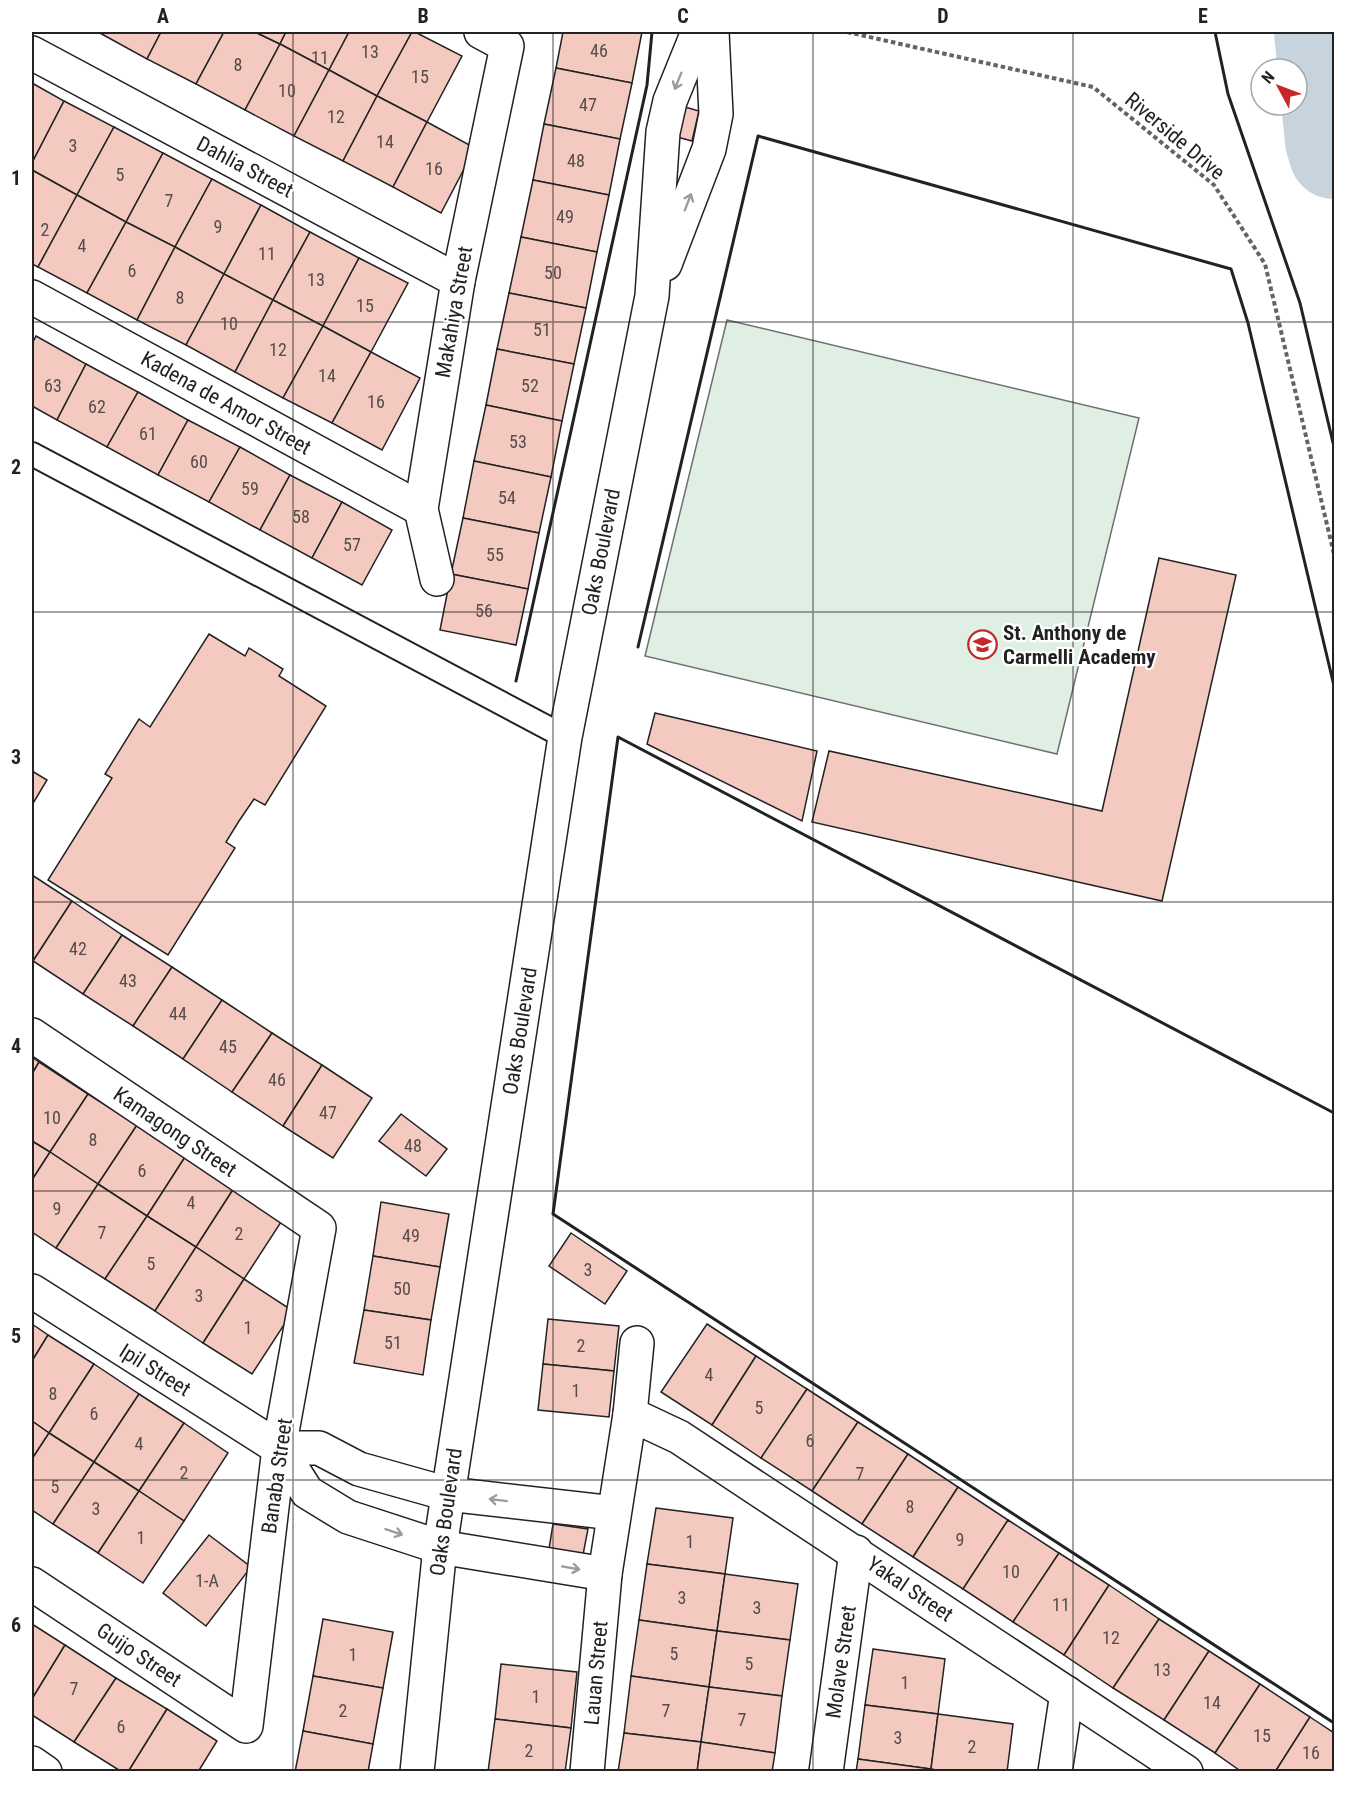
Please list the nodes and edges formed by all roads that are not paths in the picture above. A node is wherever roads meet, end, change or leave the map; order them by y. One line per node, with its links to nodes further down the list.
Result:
1 (698, 32): 6 (street, Oaks Boulevard, one-way to 6)
2 (712, 32): 6 (street, Oaks Boulevard, one-way to 2)
3 (494, 39): 5 (street, Makahiya Street)
4 (32, 53): 5 (street, Dahlia Street)
5 (458, 281): 9 (street, Makahiya Street)
6 (652, 296): 11 (street, Oaks Boulevard)
7 (32, 297): 9 (street, Kadena de Amor Street)
8 (32, 454): 11 (lane)
9 (422, 510): 10 (street, Makahiya Street)
10 (437, 579)
11 (565, 737): 18 (street, Oaks Boulevard)
12 (32, 1035): 13 (street, Kamagong Street)
13 (319, 1228): 17 (street, Banaba Street)
14 (32, 1291): 17 (street, Ipil Street)
15 (637, 1343): 16 (street, Lauan Street)
16 (630, 1414): 19 (street, Lauan Street); 21 (street, Yakal Street)
17 (279, 1448): 18 (street); 20 (street, Ipil Street, one-way to 20); 25 (street, Banaba Street)
18 (448, 1494): 19 (street, one-way to 18); 20 (street, Oaks Boulevard)
19 (614, 1513): 22 (street, Lauan Street)
20 (440, 1547): 22 (street, one-way to 22); 28 (street, Oaks Boulevard)
21 (856, 1552): 24 (street, Yakal Street); 30 (street, Molave Street)
22 (605, 1574): 29 (street, Lauan Street)
23 (32, 1584): 25 (street, Guijo Street)
24 (1067, 1694): 31 (street); 32 (street, Yakal Street)
25 (246, 1726)
26 (32, 1763): 27 (street)
27 (45, 1772)
28 (417, 1772)
29 (587, 1772)
30 (826, 1772)
31 (1055, 1772)
32 (1186, 1772)

